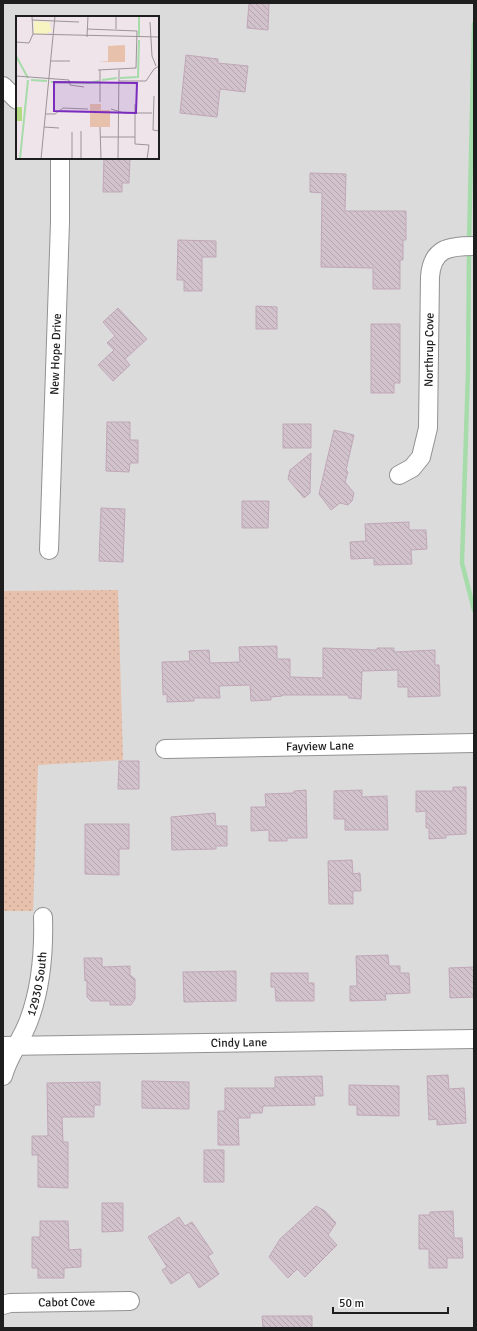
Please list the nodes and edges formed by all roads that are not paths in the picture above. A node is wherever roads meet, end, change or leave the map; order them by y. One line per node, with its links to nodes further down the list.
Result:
1 (3, 86): 2 (street)
2 (16, 99)
3 (60, 159): 6 (street, New Hope Drive)
4 (474, 246): 5 (street, Northrup Cove)
5 (400, 475)
6 (49, 550)
7 (474, 743): 8 (street, Fayview Lane)
8 (165, 748)
9 (43, 917): 11 (street, 12930 South)
10 (474, 1039): 11 (street, Cindy Lane)
11 (9, 1046): 12 (street, 12930 South)
12 (3, 1076)
13 (130, 1301): 14 (street, Cabot Cove)
14 (3, 1306)

